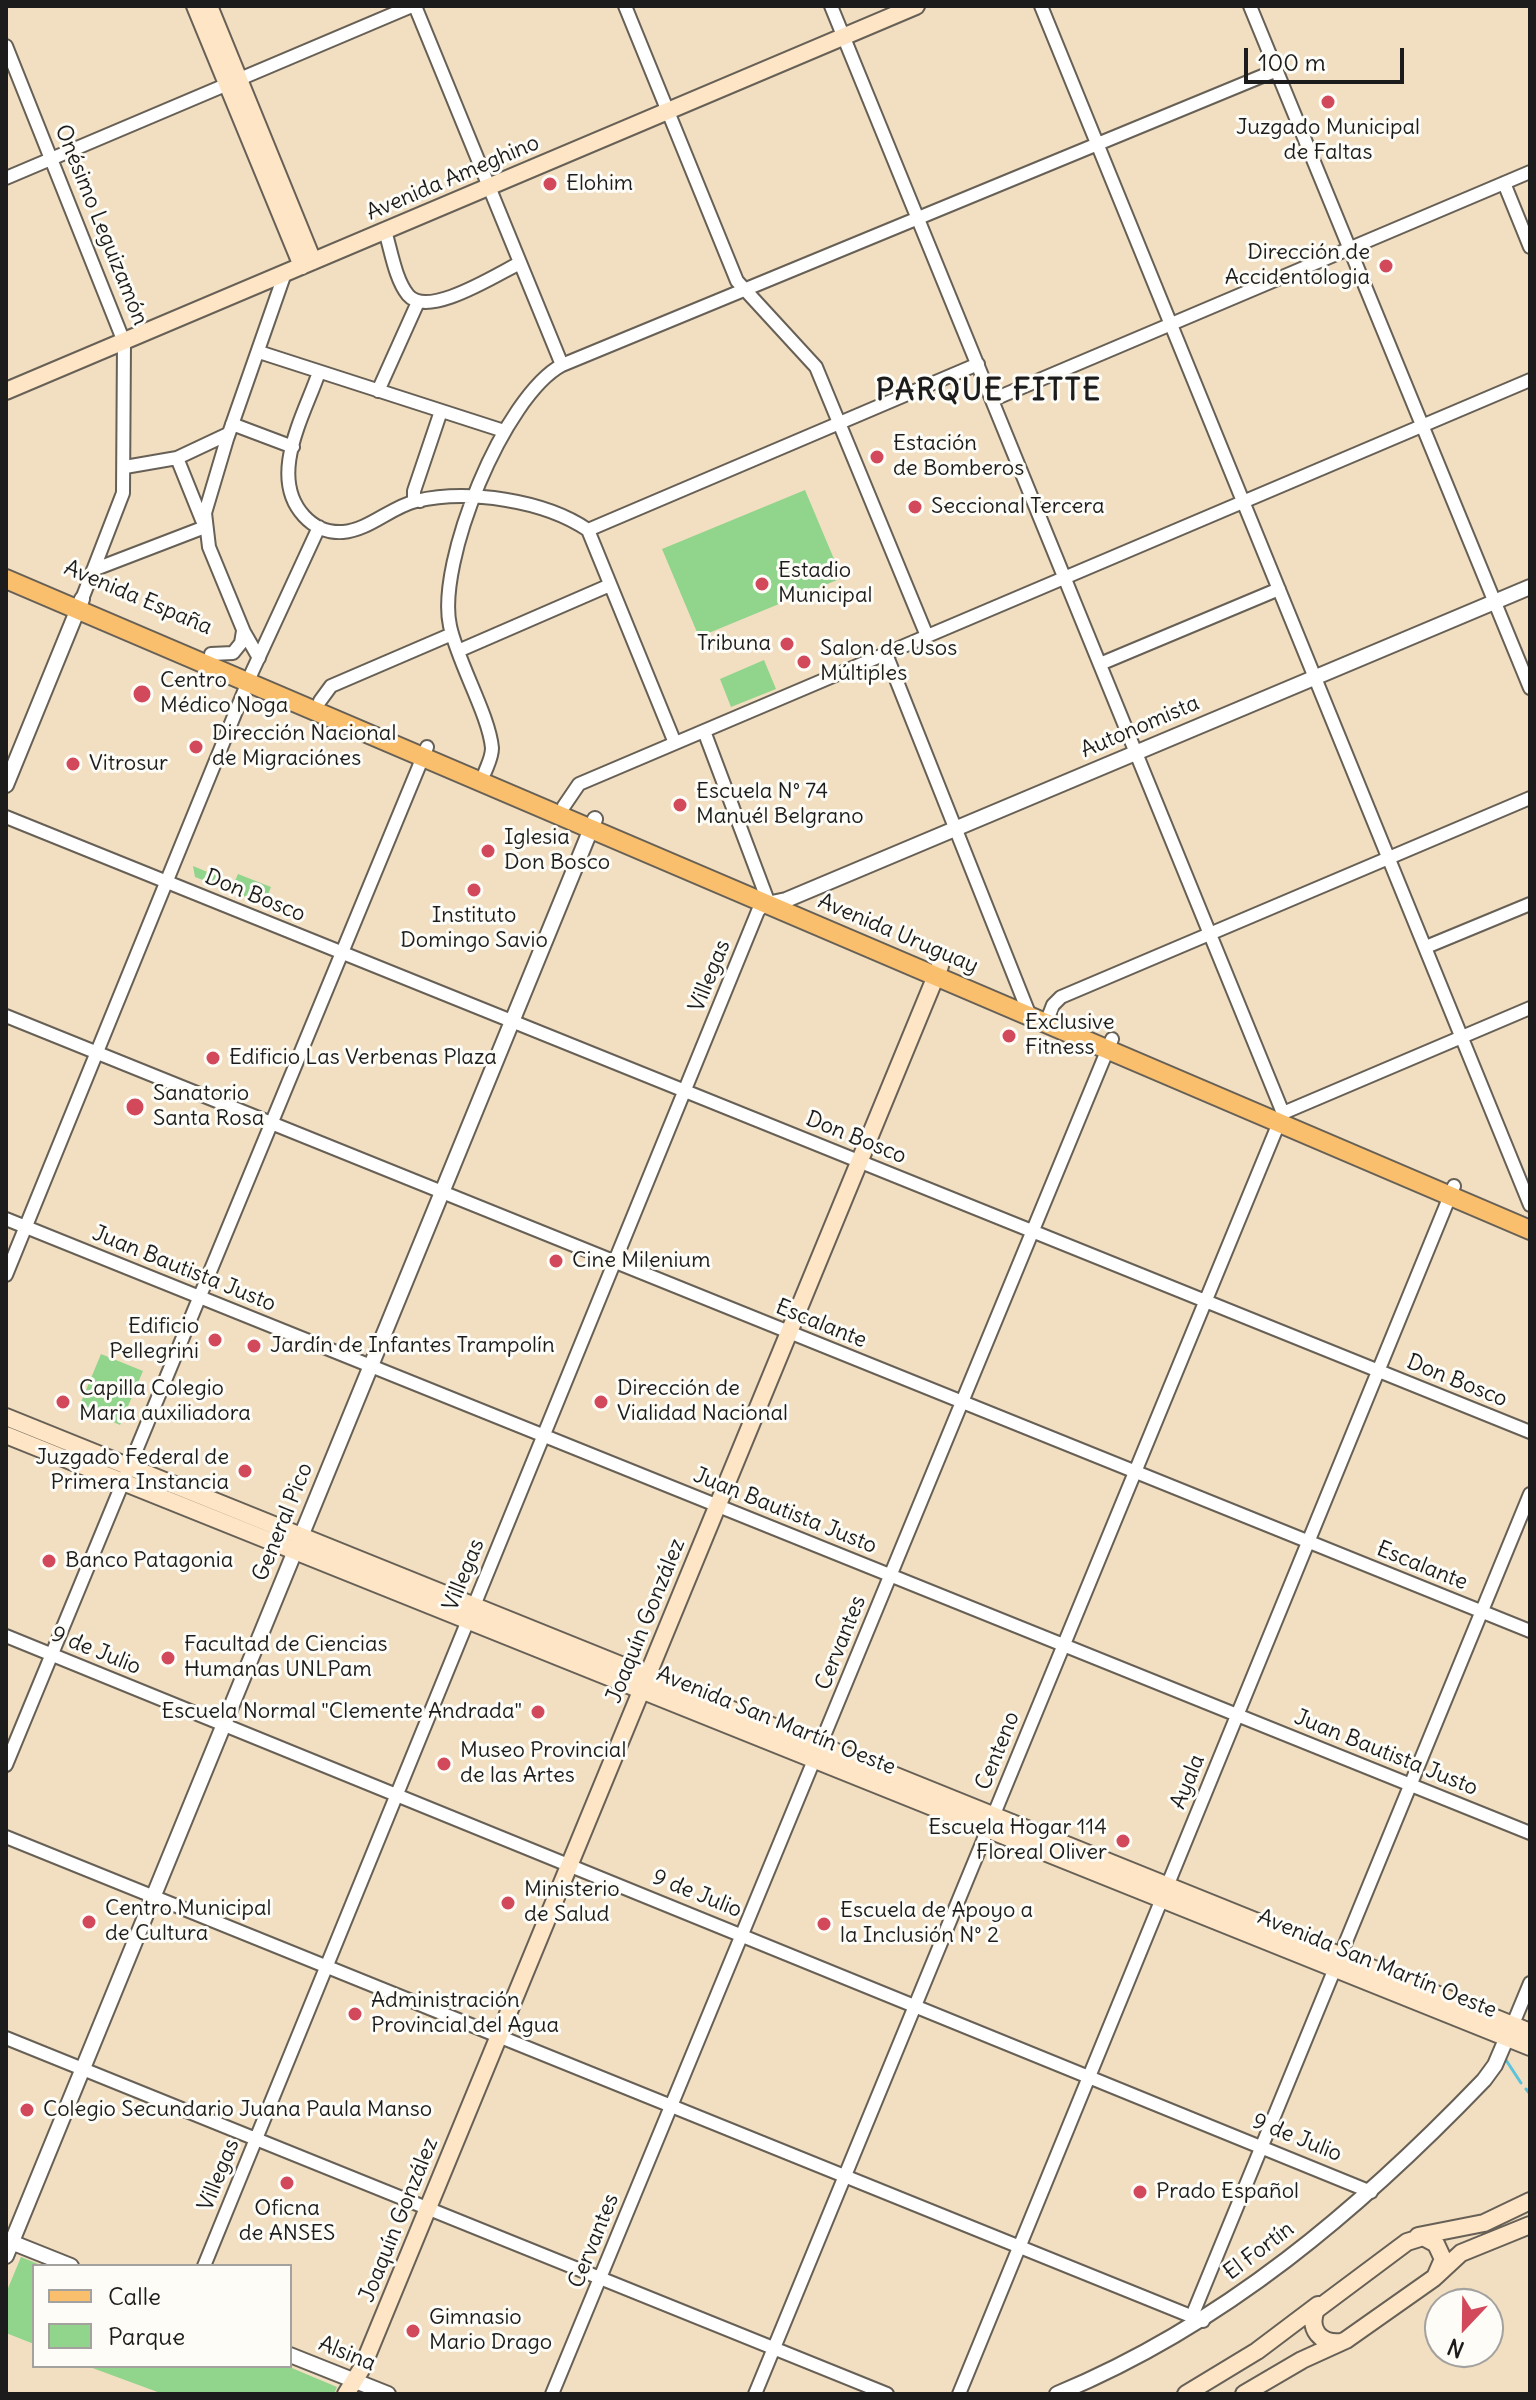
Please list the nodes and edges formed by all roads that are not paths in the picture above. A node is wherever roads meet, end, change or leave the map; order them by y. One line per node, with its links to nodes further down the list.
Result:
1 (195, 6): 12 (main road)
2 (209, 6): 12 (main road)
3 (413, 6): 12 (street); 19 (street)
4 (625, 6): 13 (street)
5 (831, 6): 9 (street)
6 (916, 6): 9 (main road, Avenida Ameghino)
7 (1041, 6): 14 (street)
8 (1250, 6): 11 (street)
9 (844, 37): 13 (main road, Avenida Ameghino); 20 (street)
10 (6, 46): 15 (street, Onésimo Leguizamón)
11 (1277, 70): 14 (street); 23 (street)
12 (233, 82): 15 (street); 25 (main road)
13 (668, 111): 19 (main road, Avenida Ameghino); 27 (street)
14 (1097, 144): 20 (street); 29 (street)
15 (52, 158): 17 (street); 30 (street, Onésimo Leguizamón)
16 (1530, 172): 18 (street)
17 (6, 178)
18 (1504, 183): 22 (street); 23 (street)
19 (489, 187): 21 (main road, Avenida Ameghino); 24 (street)
20 (918, 218): 27 (street); 32 (street)
21 (385, 231): 25 (main road, Avenida Ameghino); 28 (street)
22 (1530, 247)
23 (1350, 248): 29 (street); 41 (street)
24 (520, 263): 28 (street); 33 (street)
25 (308, 264): 26 (main road, Avenida Ameghino)
26 (285, 273): 30 (main road, Avenida Ameghino); 31 (street)
27 (747, 289): 33 (street); 40 (street)
28 (418, 302): 37 (street)
29 (1171, 324): 38 (street); 49 (street)
30 (124, 342): 36 (main road, Avenida Ameghino); 46 (street, Onésimo Leguizamón)
31 (259, 352): 34 (street); 42 (street)
32 (978, 364): 38 (street); 40 (street)
33 (562, 365): 43 (street)
34 (319, 372): 37 (street); 44 (street)
35 (1530, 380): 41 (street)
36 (6, 391)
37 (378, 391): 39 (street)
38 (992, 400): 55 (street)
39 (441, 411): 43 (street); 48 (street)
40 (840, 424): 52 (street); 64 (street)
41 (1422, 426): 49 (street); 60 (street)
42 (230, 429): 44 (street); 45 (street); 50 (street)
43 (504, 431): 47 (street)
44 (293, 447): 51 (street)
45 (177, 458): 46 (street); 50 (street)
46 (125, 467): 54 (street, Onésimo Leguizamón)
47 (474, 498): 48 (street); 52 (street); 63 (street)
48 (420, 501): 51 (street)
49 (1244, 501): 55 (street); 59 (street)
50 (205, 527): 54 (street); 62 (street)
51 (319, 527): 69 (street)
52 (588, 530): 57 (street)
53 (6, 567): 61 (main road, Avenida España)
54 (93, 570): 61 (street, Onésimo Leguizamón)
55 (1065, 578): 64 (street); 68 (street)
56 (6, 579): 61 (main road, Avenida España)
57 (610, 585): 65 (street); 74 (street)
58 (1530, 587): 60 (street, Autonomista)
59 (1279, 589): 68 (street); 70 (street)
60 (1495, 602): 70 (street, Autonomista); 71 (street)
61 (80, 604): 66 (main road, Avenida España); 69 (main road, Avenida España); 79 (street)
62 (243, 628): 66 (street); 69 (street)
63 (452, 634): 65 (street); 72 (street)
64 (927, 636): 67 (street)
65 (458, 651): 78 (street)
66 (211, 654): 69 (main road, Avenida España)
67 (886, 654): 73 (street); 84 (street)
68 (1100, 664): 76 (street)
69 (253, 671): 72 (main road, Avenida Uruguay); 75 (main road, Avenida Uruguay); 86 (street)
70 (1315, 677): 76 (street, Autonomista); 85 (street)
71 (1530, 688)
72 (320, 701): 75 (main road, Avenida Uruguay)
73 (704, 731): 74 (street); 87 (street)
74 (675, 743): 81 (street)
75 (425, 752): 77 (main road, Avenida Uruguay); 78 (main road, Avenida Uruguay); 91 (street)
76 (1136, 753): 84 (street, Autonomista); 89 (street)
77 (458, 772): 78 (main road); 83 (main road, Avenida Uruguay)
78 (485, 772): 81 (main road, Avenida Uruguay)
79 (6, 785)
80 (1530, 798): 85 (street)
81 (564, 806): 83 (main road, Avenida Uruguay)
82 (6, 817): 86 (street, Don Bosco)
83 (593, 824): 87 (main road, Avenida Uruguay); 96 (street, General Pico)
84 (955, 828): 87 (street, Autonomista); 94 (street)
85 (1389, 858): 89 (street); 90 (street)
86 (166, 882): 91 (street, Don Bosco); 99 (street)
87 (773, 899): 92 (main road, Avenida Uruguay); 100 (street, Villegas)
88 (1530, 904): 90 (street)
89 (1210, 934): 94 (street); 101 (street)
90 (1426, 947): 97 (street)
91 (342, 953): 96 (street, Don Bosco); 102 (street)
92 (938, 971): 94 (main road, Avenida Uruguay); 103 (main road, Joaquín González)
93 (1530, 1008): 97 (street)
94 (1038, 1014): 98 (main road, Avenida Uruguay)
95 (6, 1016): 99 (street, Escalante)
96 (512, 1021): 100 (street, Don Bosco); 105 (street, General Pico)
97 (1462, 1037): 101 (street); 106 (street)
98 (1110, 1044): 101 (main road, Avenida Uruguay); 111 (street, Cervantes)
99 (97, 1053): 102 (street, Escalante); 109 (street)
100 (684, 1091): 103 (street, Don Bosco); 112 (street, Villegas)
101 (1281, 1118): 104 (main road, Avenida Uruguay); 115 (street, Centeno)
102 (272, 1123): 105 (street, Escalante); 114 (street)
103 (860, 1162): 111 (street, Don Bosco); 116 (main road, Joaquín González)
104 (1452, 1191): 107 (main road, Avenida Uruguay); 110 (main road, Avenida Uruguay); 118 (street, Ayala)
105 (442, 1192): 112 (street, Escalante); 117 (street, General Pico)
106 (1530, 1205)
107 (1530, 1218)
108 (6, 1219): 109 (street, Juan Bautista Justo)
109 (26, 1227): 113 (street); 114 (street, Juan Bautista Justo)
110 (1530, 1230)
111 (1033, 1231): 115 (street, Don Bosco); 119 (street, Cervantes)
112 (614, 1262): 116 (street, Escalante); 123 (street, Villegas)
113 (6, 1275)
114 (200, 1297): 117 (street, Juan Bautista Justo); 125 (street)
115 (1205, 1301): 118 (street, Don Bosco); 124 (street, Centeno)
116 (789, 1332): 119 (street, Escalante); 127 (main road, Joaquín González)
117 (371, 1366): 123 (street, Juan Bautista Justo); 129 (street, General Pico)
118 (1378, 1371): 121 (street, Don Bosco); 128 (street, Ayala)
119 (962, 1402): 124 (street, Escalante); 130 (street, Cervantes)
120 (6, 1417): 125 (main road, Avenida San Martín Oeste)
121 (1530, 1432)
122 (6, 1435): 125 (main road, Avenida San Martín Oeste)
123 (543, 1435): 127 (street, Juan Bautista Justo); 132 (street, Villegas)
124 (1135, 1472): 128 (street, Escalante); 135 (street, Centeno)
125 (126, 1474): 129 (main road, Avenida San Martín Oeste); 136 (street)
126 (1530, 1494): 131 (street)
127 (718, 1505): 130 (street, Juan Bautista Justo); 137 (main road, Joaquín González)
128 (1308, 1542): 131 (street, Escalante); 138 (street, Ayala)
129 (298, 1544): 132 (main road, Avenida San Martín Oeste); 139 (street, General Pico)
130 (891, 1575): 135 (street, Juan Bautista Justo); 140 (street, Cervantes)
131 (1482, 1612): 133 (street, Escalante); 142 (street)
132 (471, 1613): 137 (main road, Avenida San Martín Oeste); 143 (street, Villegas)
133 (1530, 1631)
134 (6, 1636): 136 (street, 9 de Julio)
135 (1064, 1645): 138 (street, Juan Bautista Justo); 144 (street, Centeno)
136 (52, 1655): 139 (street, 9 de Julio); 141 (street)
137 (645, 1683): 140 (main road, Avenida San Martín Oeste); 147 (main road, Joaquín González)
138 (1237, 1715): 142 (street, Juan Bautista Justo); 148 (street, Ayala)
139 (224, 1725): 143 (street, 9 de Julio); 149 (street, General Pico)
140 (817, 1753): 144 (main road, Avenida San Martín Oeste); 150 (street, Cervantes)
141 (6, 1765)
142 (1410, 1785): 145 (street, Juan Bautista Justo); 151 (street)
143 (396, 1794): 147 (street, 9 de Julio); 152 (street, Villegas)
144 (990, 1823): 148 (main road, Avenida San Martín Oeste); 154 (street, Centeno)
145 (1530, 1833)
146 (6, 1837): 149 (street)
147 (570, 1865): 150 (street, 9 de Julio); 157 (main road, Joaquín González)
148 (1164, 1893): 151 (main road, Avenida San Martín Oeste); 161 (street, Ayala)
149 (153, 1897): 152 (street); 160 (street, General Pico)
150 (742, 1934): 154 (street, 9 de Julio); 162 (street, Cervantes)
151 (1337, 1962): 155 (main road, Avenida San Martín Oeste); 164 (street)
152 (326, 1967): 157 (street); 163 (street, Villegas)
153 (1530, 1983): 155 (street)
154 (915, 2004): 161 (street, 9 de Julio); 165 (street, Centeno)
155 (1510, 2032): 156 (main road); 159 (main road, Avenida San Martín Oeste); 166 (street, El Fortín)
156 (1530, 2032)
157 (499, 2036): 162 (street); 168 (main road, Joaquín González)
158 (6, 2038): 160 (street)
159 (1530, 2047)
160 (83, 2069): 163 (street); 171 (street, General Pico)
161 (1089, 2075): 164 (street, 9 de Julio); 172 (street, Ayala)
162 (671, 2106): 165 (street); 175 (street, Cervantes)
163 (256, 2139): 168 (street); 174 (street, Villegas)
164 (1262, 2145): 166 (street, 9 de Julio); 178 (street)
165 (845, 2176): 172 (street); 180 (street, Centeno)
166 (1371, 2192): 178 (street, El Fortín)
167 (1530, 2201): 170 (main road)
168 (428, 2209): 175 (street); 182 (main road, Joaquín González)
169 (1530, 2225): 176 (main road)
170 (1413, 2239): 176 (main road); 177 (main road)
171 (8, 2246): 173 (street)
172 (1019, 2247): 178 (street); 187 (street, Ayala)
173 (65, 2264)
174 (205, 2264)
175 (600, 2278): 180 (street); 184 (street, Cervantes)
176 (1434, 2278): 179 (main road)
177 (1323, 2302): 179 (main road); 189 (main road)
178 (1197, 2319): 188 (street, El Fortín)
179 (1346, 2340): 190 (main road)
180 (774, 2348): 185 (street, Centeno); 186 (street)
181 (292, 2356): 182 (street, Alsina)
182 (350, 2387): 183 (street, Alsina)
183 (388, 2394)
184 (552, 2394)
185 (755, 2394)
186 (887, 2394)
187 (959, 2394)
188 (1057, 2394)
189 (1186, 2394)
190 (1244, 2394)

